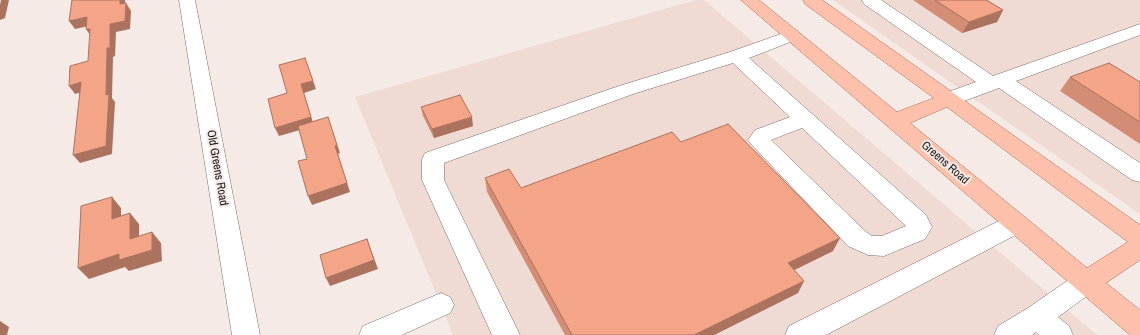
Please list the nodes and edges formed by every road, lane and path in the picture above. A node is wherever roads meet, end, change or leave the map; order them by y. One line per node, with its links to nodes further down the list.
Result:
1 (187, 0): 20 (street, Old Greens Road)
2 (749, 0): 6 (main road, Greens Road)
3 (811, 0): 9 (main road)
4 (870, 0): 8 (street)
5 (1140, 29): 8 (street)
6 (792, 35): 7 (street); 11 (main road, Greens Road)
7 (736, 56): 10 (street); 22 (street)
8 (996, 82): 9 (street); 12 (street)
9 (949, 99): 11 (main road); 14 (main road)
10 (805, 119): 10 (street)
11 (895, 121): 13 (main road, Greens Road)
12 (1140, 174)
13 (1015, 224): 16 (main road, Greens Road); 23 (street)
14 (1140, 238)
15 (1140, 247): 16 (main road)
16 (1086, 282): 18 (street); 19 (main road, Greens Road)
17 (442, 305): 21 (street)
18 (1038, 317): 24 (street); 25 (street)
19 (1140, 327)
20 (246, 335)
21 (374, 335)
22 (506, 335)
23 (799, 335)
24 (1008, 335)
25 (1058, 335)

